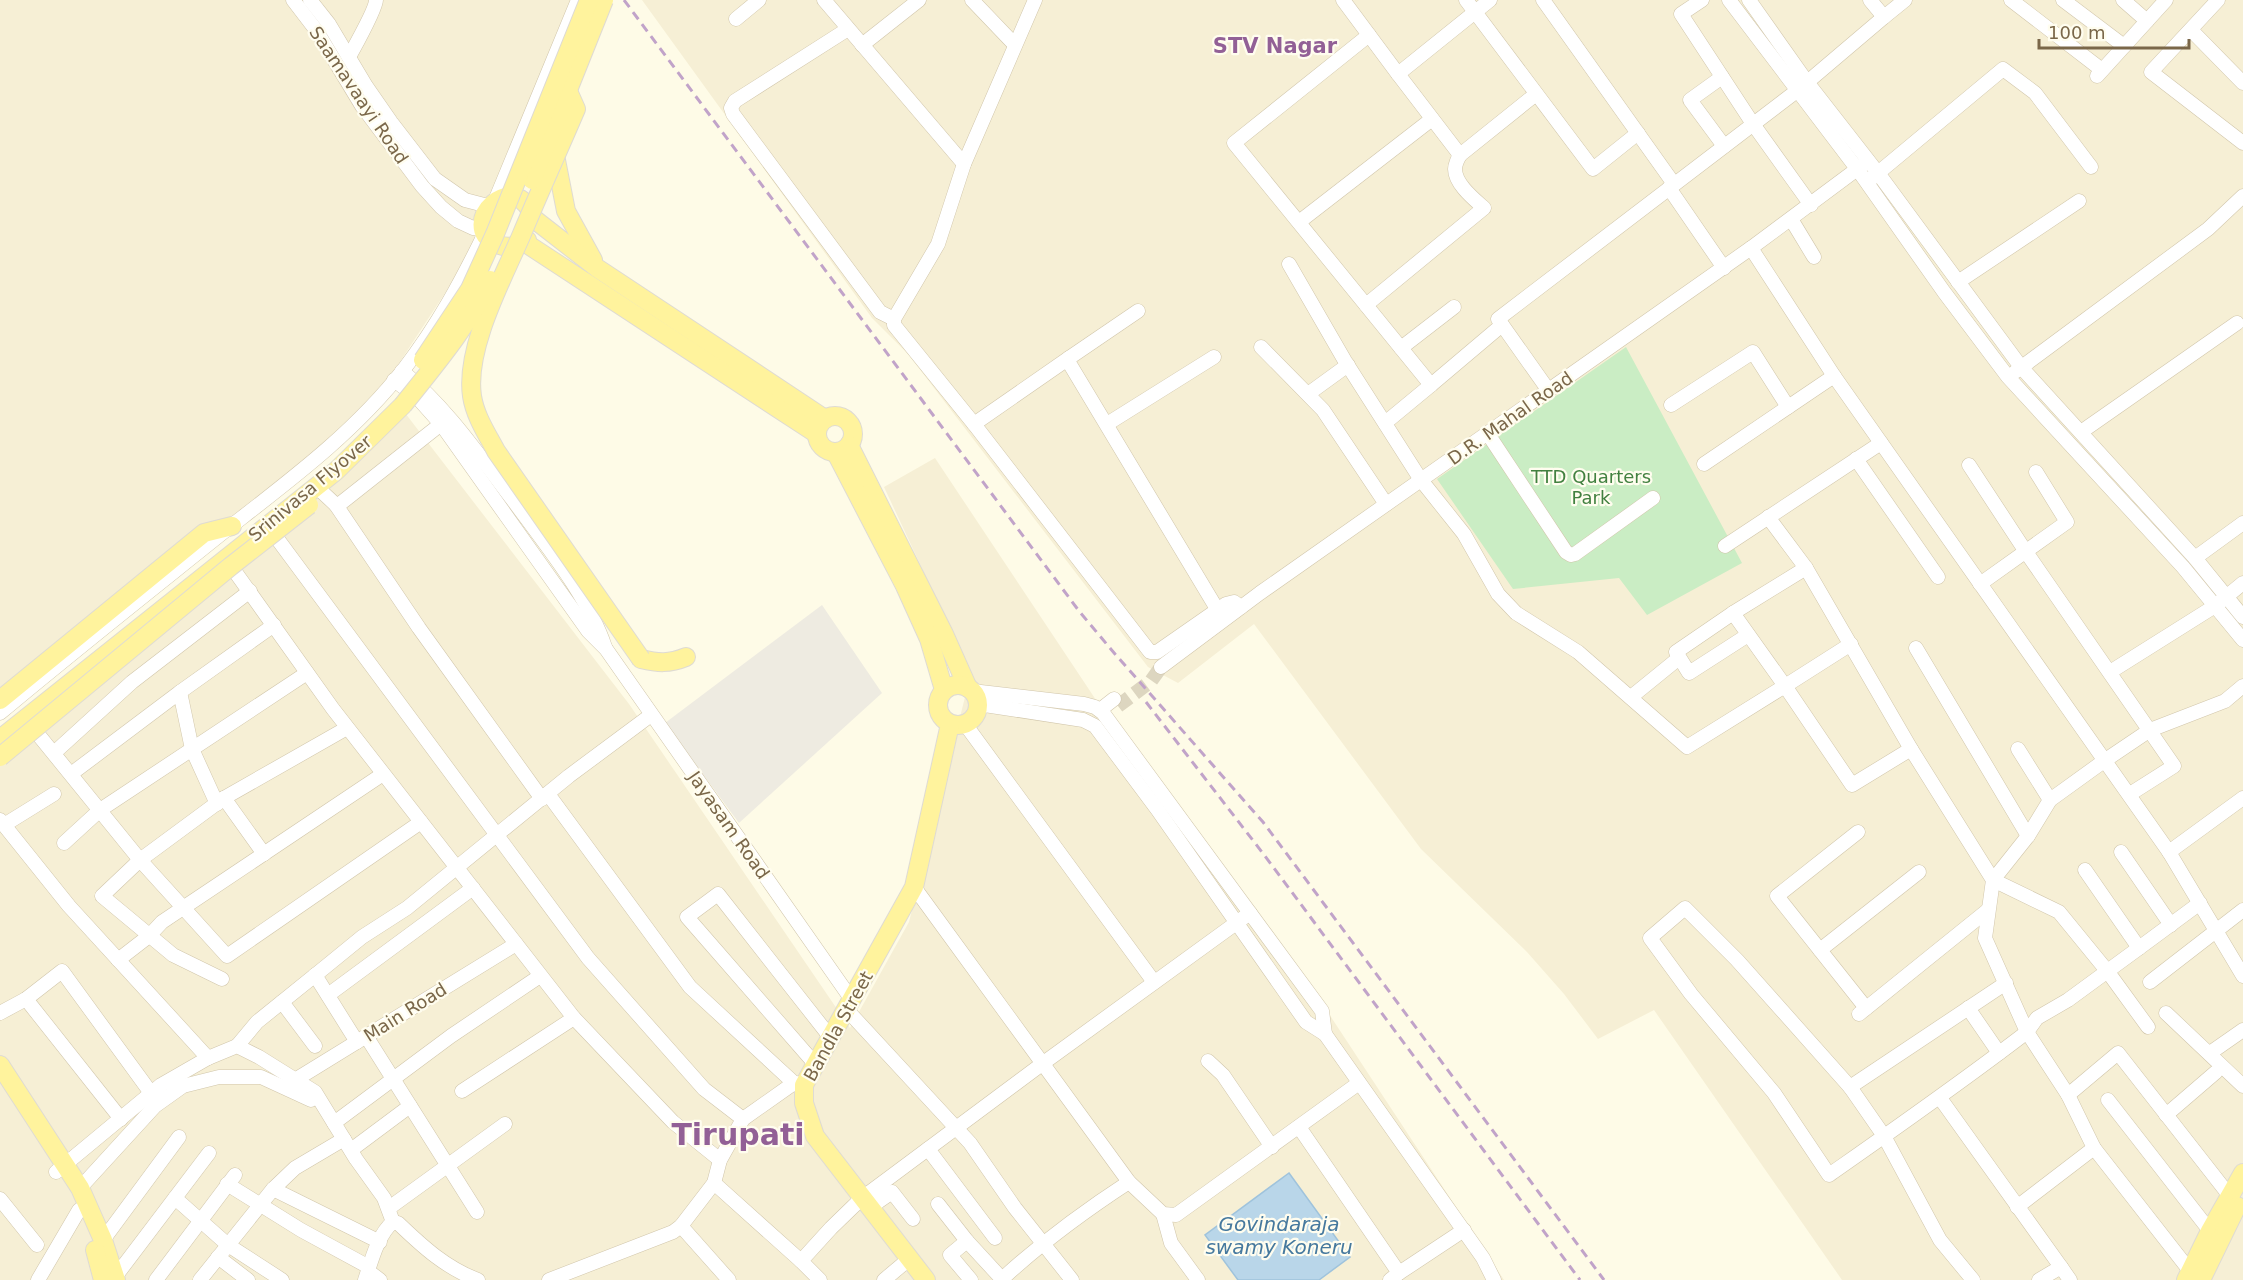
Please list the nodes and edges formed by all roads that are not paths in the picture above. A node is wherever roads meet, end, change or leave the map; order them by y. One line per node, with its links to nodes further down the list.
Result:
1 (293, 0): 63 (street, Saamavaayi Road)
2 (310, 0): 37 (street, Saamavaayi Road)
3 (376, 0): 37 (street)
4 (578, 0): 58 (street)
5 (589, 0): 152 (main road, Srinivasa Flyover, bridge)
6 (604, 0): 42 (main road, Srinivasa Flyover, bridge)
7 (611, 0): 49 (street)
8 (759, 0): 29 (street)
9 (824, 0): 31 (street)
10 (919, 0): 34 (street)
11 (972, 0): 35 (street)
12 (1035, 0): 35 (street)
13 (1343, 0): 33 (street)
14 (1466, 0): 27 (street)
15 (1490, 0): 27 (street)
16 (1543, 0): 46 (street)
17 (1702, 0): 39 (street)
18 (1729, 0): 41 (street)
19 (1749, 0): 41 (street)
20 (1870, 0): 28 (street)
21 (1905, 0): 28 (street)
22 (2011, 0): 36 (street)
23 (2063, 0): 36 (street)
24 (2123, 0): 30 (street)
25 (2166, 0): 30 (street)
26 (2218, 0): 32 (street)
27 (1475, 12): 38 (street); 43 (street)
28 (1884, 17): 41 (street)
29 (736, 19)
30 (2147, 21): 36 (street)
31 (848, 29): 34 (street); 74 (street)
32 (2192, 30): 40 (street); 47 (street)
33 (1369, 36): 38 (street); 62 (street)
34 (862, 45): 51 (street)
35 (1015, 45): 51 (street)
36 (2124, 46)
37 (349, 57): 58 (street, Saamavaayi Road)
38 (1398, 74): 44 (street)
39 (1722, 77): 45 (street); 48 (street)
40 (2243, 83)
41 (1803, 86): 45 (street); 52 (street)
42 (568, 92): 135 (main road, bridge); 156 (main road, Srinivasa Flyover, bridge)
43 (1536, 94): 46 (street); 50 (street)
44 (1432, 119): 50 (street); 62 (street)
45 (1753, 124): 48 (street); 59 (street)
46 (1638, 134): 55 (street)
47 (2243, 142)
48 (1724, 146): 55 (street)
49 (554, 150): 60 (street); 68 (main road)
50 (1460, 154): 71 (street)
51 (964, 164): 74 (street)
52 (1863, 165): 54 (street); 59 (street, D.R. Mahal Road)
53 (2091, 167): 54 (street)
54 (1872, 178): 70 (street); 85 (street)
55 (1672, 186): 69 (street); 76 (street)
56 (2243, 196): 82 (street)
57 (2079, 201): 70 (street)
58 (491, 203): 60 (main road); 63 (main road)
59 (1811, 205): 61 (street, D.R. Mahal Road)
60 (532, 214): 64 (main road); 68 (main road)
61 (1791, 219): 65 (street, D.R. Mahal Road); 66 (street)
62 (1299, 222): 71 (street)
63 (485, 231): 64 (main road); 83 (street)
64 (521, 244): 88 (street); 96 (main road)
65 (1751, 248): 69 (street, D.R. Mahal Road); 84 (street)
66 (1814, 257)
67 (1289, 264): 81 (street)
68 (597, 268): 96 (main road)
69 (1724, 268): 87 (street, D.R. Mahal Road)
70 (1958, 282): 82 (street)
71 (1366, 305): 78 (street)
72 (1454, 307): 78 (street)
73 (1138, 311): 80 (street)
74 (894, 319): 94 (street)
75 (2236, 323): 97 (street)
76 (1502, 325): 86 (street); 87 (street)
77 (1261, 347): 89 (street)
78 (1401, 348): 86 (street)
79 (1214, 357): 95 (street)
80 (1069, 358): 94 (street); 95 (street)
81 (1348, 365): 89 (street); 92 (street)
82 (2021, 367): 85 (street); 97 (street)
83 (398, 376): 88 (street, Jayasam Road); 112 (street)
84 (1834, 376): 91 (street); 99 (street)
85 (2008, 376): 124 (street)
86 (1431, 385): 92 (street)
87 (1549, 392): 98 (street, D.R. Mahal Road)
88 (420, 393): 93 (street, Jayasam Road); 106 (street); 134 (street, Jayasam Road)
89 (1308, 394): 108 (street)
90 (1671, 405): 91 (street)
91 (1788, 407): 102 (street)
92 (1385, 423): 105 (street)
93 (441, 424): 109 (street); 134 (street, Jayasam Road)
94 (974, 424): 126 (street)
95 (1107, 424): 126 (street)
96 (821, 426): 100 (main road); 100 (main road)
97 (2081, 432): 116 (street)
98 (1488, 434): 105 (street, D.R. Mahal Road); 107 (street)
99 (1881, 442): 101 (street); 121 (street)
100 (842, 449): 142 (main road); 144 (main road)
101 (1856, 459): 110 (street); 119 (street)
102 (1704, 464)
103 (1969, 465): 115 (street)
104 (2036, 472): 115 (street)
105 (1421, 480): 108 (street, D.R. Mahal Road); 145 (street)
106 (315, 497): 109 (street); 113 (main road, bridge); 151 (street)
107 (1653, 498)
108 (1386, 504): 125 (street, D.R. Mahal Road)
109 (336, 505): 168 (street)
110 (1768, 518): 114 (street); 118 (street)
111 (2243, 523): 116 (street)
112 (232, 526): 146 (main road); 148 (street)
113 (273, 533): 117 (main road, bridge); 176 (street)
114 (1725, 546)
115 (2026, 552): 121 (street); 138 (street)
116 (2195, 558): 123 (street)
117 (231, 566): 122 (street); 162 (main road, bridge)
118 (1806, 567): 127 (street); 132 (street)
119 (1938, 577)
120 (2243, 583): 123 (street)
121 (1980, 584): 163 (street)
122 (250, 591): 129 (street); 161 (street)
123 (2226, 596): 124 (street); 128 (street)
124 (2214, 606): 131 (street); 138 (street)
125 (1241, 607): 126 (street); 137 (street, D.R. Mahal Road)
126 (1217, 609)
127 (1733, 613): 130 (street); 136 (street)
128 (2243, 617)
129 (274, 625): 139 (street); 143 (street)
130 (1749, 634): 136 (street); 140 (street)
131 (2243, 640)
132 (1851, 644): 140 (street); 160 (street)
133 (1916, 648): 177 (street)
134 (606, 649): 150 (street, Jayasam Road)
135 (686, 657)
136 (1679, 658): 145 (street)
137 (1161, 667)
138 (2110, 672): 155 (street)
139 (307, 673): 154 (street); 159 (street)
140 (1785, 686): 145 (street); 160 (street)
141 (2243, 687): 155 (street)
142 (944, 690): 144 (main road); 153 (main road)
143 (180, 692): 159 (street); 164 (street)
144 (973, 694): 149 (street); 153 (main road); 194 (street)
145 (1631, 697)
146 (0, 700)
147 (1116, 703): 149 (street)
148 (0, 713)
149 (1103, 713): 193 (street)
150 (651, 715): 168 (street); 213 (street, Jayasam Road)
151 (28, 722): 157 (street); 161 (street)
152 (0, 724)
153 (958, 724): 187 (main road, Bandla Street); 207 (street)
154 (347, 728): 165 (street); 171 (street)
155 (2150, 730): 163 (street); 167 (street)
156 (0, 739)
157 (0, 745)
158 (2018, 748): 170 (street)
159 (192, 749): 171 (street); 172 (street)
160 (1911, 749): 186 (street)
161 (54, 753): 164 (street)
162 (0, 756)
163 (2104, 761): 167 (street); 170 (street)
164 (71, 774): 172 (street)
165 (383, 774): 173 (street); 181 (street)
166 (54, 794): 174 (street)
167 (2130, 794): 180 (street)
168 (545, 797): 176 (street); 237 (street)
169 (2243, 798): 180 (street)
170 (2050, 800): 177 (street)
171 (221, 801): 181 (street); 182 (street)
172 (100, 810): 178 (street); 182 (street)
173 (421, 822): 183 (street); 190 (street)
174 (2, 823): 201 (street)
175 (1858, 832): 200 (street)
176 (496, 834): 183 (street); 250 (street)
177 (2028, 836): 186 (street)
178 (64, 843)
179 (2121, 852): 195 (street)
180 (2169, 852): 189 (street)
181 (264, 854): 190 (street)
182 (141, 860): 190 (street); 197 (street)
183 (457, 867): 188 (street); 203 (street)
184 (2085, 870): 199 (street)
185 (1919, 872): 200 (street)
186 (1993, 880): 191 (street); 202 (street)
187 (914, 887): 213 (main road, Bandla Street); 230 (street)
188 (473, 888): 198 (street); 210 (street)
189 (2200, 903): 195 (street); 196 (street)
190 (183, 908): 197 (street)
191 (1988, 910): 200 (street); 209 (street)
192 (2243, 910): 196 (street)
193 (1250, 913): 194 (street); 221 (street)
194 (1236, 923): 207 (street); 221 (street)
195 (2171, 925): 199 (street)
196 (2215, 930): 204 (street); 208 (street)
197 (149, 936): 201 (street); 206 (street)
198 (516, 944): 205 (street); 223 (street, Main Road)
199 (2139, 948): 202 (street)
200 (1820, 950)
201 (118, 960): 228 (street)
202 (2108, 972): 218 (street); 220 (street)
203 (315, 975): 210 (street); 212 (street)
204 (2243, 975)
205 (540, 976): 217 (street); 234 (street)
206 (222, 979)
207 (1154, 982): 230 (street)
208 (2150, 982)
209 (2006, 983): 214 (street); 220 (street)
210 (328, 994): 223 (street)
211 (26, 999): 215 (street); 242 (street); 249 (street)
212 (282, 1002): 224 (street); 225 (street)
213 (850, 1005): 222 (main road, Bandla Street); 254 (street, Jayasam Road)
214 (1968, 1008): 226 (street); 240 (street)
215 (0, 1013)
216 (2166, 1013): 227 (street)
217 (574, 1018): 241 (street); 262 (street)
218 (2148, 1027)
219 (2243, 1030): 227 (street)
220 (2027, 1032): 226 (street); 243 (street)
221 (1325, 1034): 236 (street)
222 (831, 1038): 232 (main road, Bandla Street); 232 (street)
223 (362, 1039): 234 (street); 235 (street, Main Road)
224 (315, 1046)
225 (237, 1047): 228 (street); 235 (street)
226 (1999, 1053): 244 (street)
227 (2210, 1053): 239 (street)
228 (208, 1058): 242 (street)
229 (1208, 1060): 258 (street)
230 (1042, 1064): 254 (street); 266 (street)
231 (0, 1065): 264 (main road)
232 (816, 1065): 237 (main road, Bandla Street)
233 (2216, 1072): 248 (street)
234 (394, 1078): 247 (street); 251 (street)
235 (295, 1080): 251 (street)
236 (1359, 1083): 253 (street); 284 (street)
237 (799, 1084): 250 (street); 273 (main road, Bandla Street)
238 (0, 1085): 264 (main road)
239 (2243, 1086)
240 (1850, 1087): 255 (street); 255 (street)
241 (462, 1091)
242 (151, 1093): 249 (street)
243 (2068, 1095): 248 (street); 259 (street)
244 (1940, 1098): 255 (street); 276 (street)
245 (311, 1100): 268 (street)
246 (2108, 1100): 285 (street)
247 (410, 1106): 257 (street); 263 (street)
248 (2166, 1115): 270 (street)
249 (121, 1119): 264 (street)
250 (743, 1119): 262 (street)
251 (334, 1123): 257 (street)
252 (505, 1124): 263 (street)
253 (1299, 1127): 258 (street); 298 (street)
254 (956, 1128): 260 (street); 290 (street, Jayasam Road)
255 (1884, 1136): 318 (street)
256 (179, 1137): 287 (street)
257 (347, 1145): 269 (street); 280 (street)
258 (1272, 1147): 279 (street)
259 (2094, 1148): 276 (street); 299 (street)
260 (928, 1149): 273 (street); 286 (street)
261 (209, 1153): 271 (street)
262 (720, 1160): 267 (street)
263 (448, 1166): 278 (street); 280 (street)
264 (61, 1169): 268 (main road); 277 (main road)
265 (2243, 1173): 270 (main road)
266 (1129, 1182): 279 (street); 290 (street)
267 (714, 1183): 283 (street); 295 (street)
268 (80, 1188): 287 (main road)
269 (273, 1189): 274 (street); 289 (street)
270 (2236, 1195): 285 (main road); 299 (main road)
271 (175, 1198): 282 (street); 300 (street)
272 (0, 1199): 291 (street)
273 (866, 1203): 281 (street); 294 (main road, Bandla Street); 295 (street)
274 (260, 1204): 282 (street); 292 (street); 297 (street)
275 (938, 1204): 288 (street)
276 (2017, 1207): 296 (street)
277 (79, 1210): 300 (main road); 301 (street)
278 (477, 1212)
279 (1163, 1214): 316 (street)
280 (391, 1215): 289 (street); 307 (street)
281 (913, 1219)
282 (201, 1221): 292 (street); 302 (street)
283 (681, 1226): 308 (street); 309 (street)
284 (1464, 1230): 298 (street); 317 (street)
285 (2210, 1232): 299 (main road)
286 (995, 1238)
287 (103, 1240): 300 (main road)
288 (967, 1241): 313 (street); 314 (street)
289 (380, 1242): 297 (street)
290 (1042, 1243): 314 (street); 315 (street, Jayasam Road)
291 (37, 1245)
292 (228, 1245): 293 (street); 305 (street)
293 (218, 1257): 303 (street); 304 (street)
294 (909, 1259): 311 (street); 312 (main road, Bandla Street)
295 (801, 1261): 310 (street)
296 (2061, 1267): 319 (street); 320 (street)
297 (368, 1273): 306 (street)
298 (1394, 1276)
299 (2194, 1278)
300 (111, 1279)
301 (38, 1280)
302 (156, 1280)
303 (200, 1280)
304 (248, 1280)
305 (282, 1280)
306 (380, 1280)
307 (478, 1280)
308 (549, 1280)
309 (729, 1280)
310 (820, 1280)
311 (884, 1280)
312 (926, 1280)
313 (971, 1280)
314 (1001, 1280)
315 (1072, 1280)
316 (1198, 1280)
317 (1494, 1280)
318 (1973, 1280)
319 (2039, 1280)
320 (2070, 1280)

